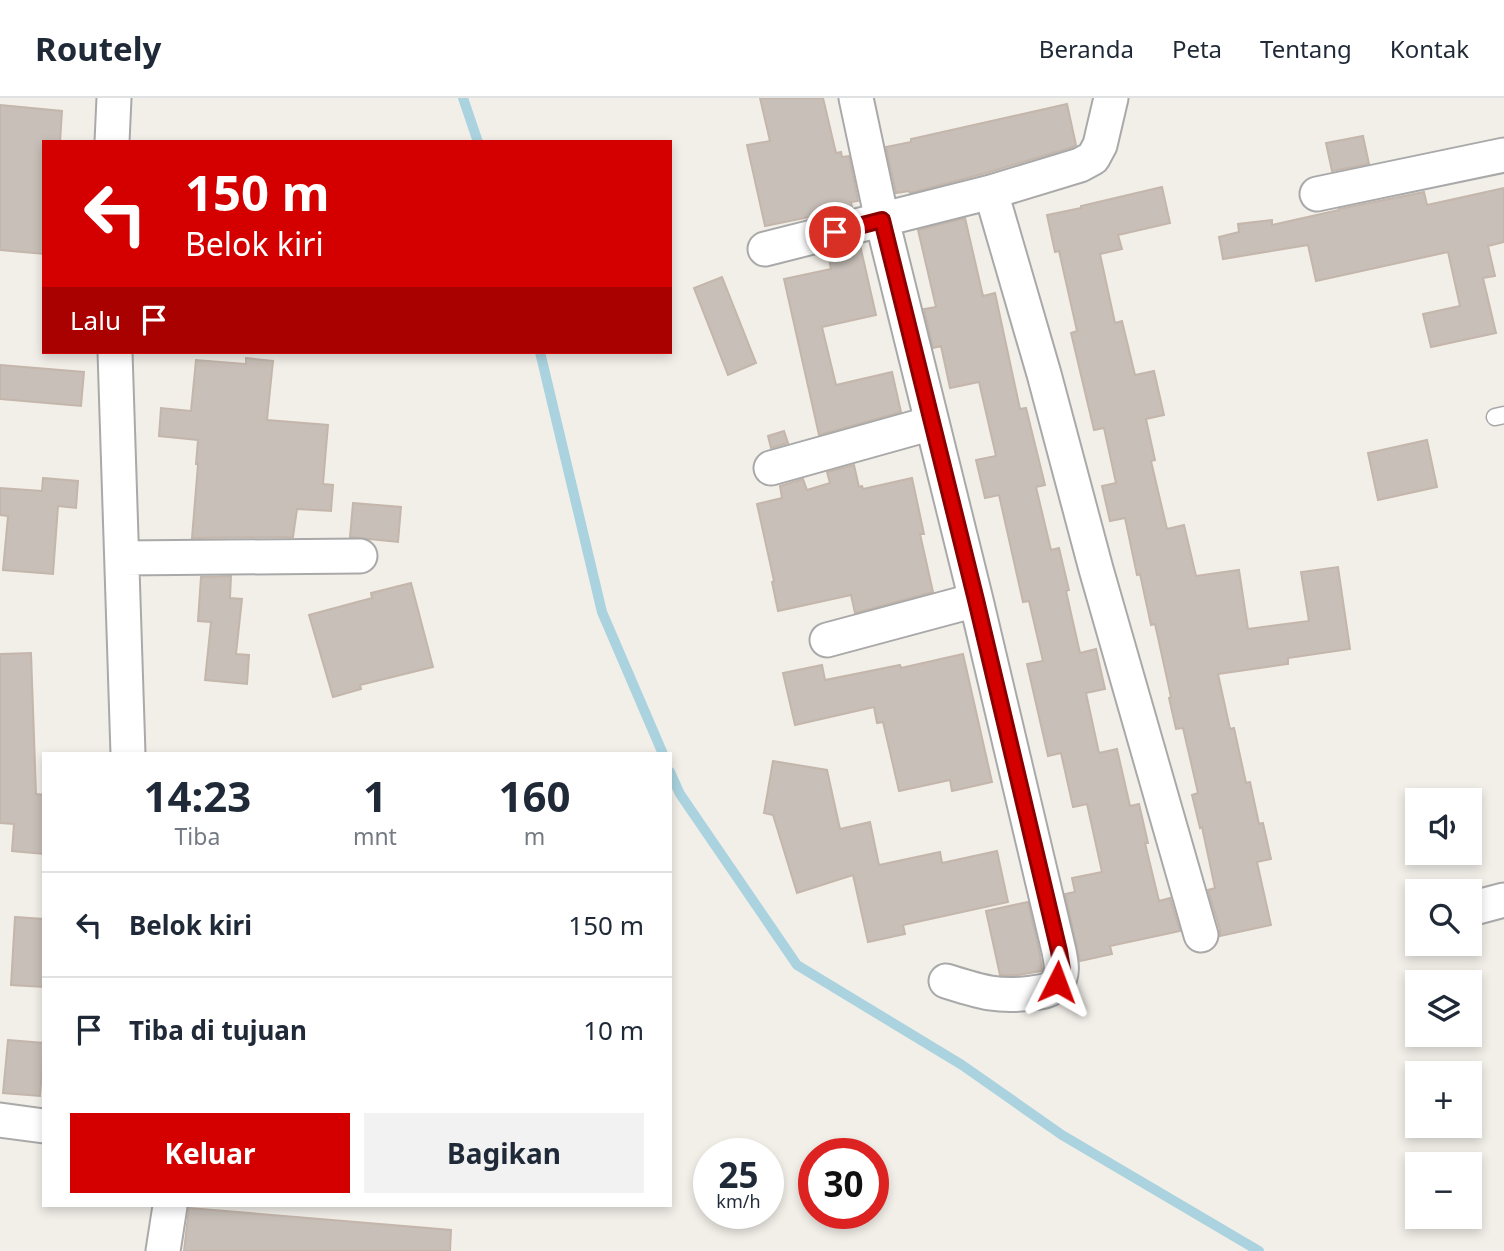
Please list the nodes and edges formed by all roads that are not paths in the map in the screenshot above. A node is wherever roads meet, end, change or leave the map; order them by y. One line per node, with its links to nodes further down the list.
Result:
1 (114, 98): 4 (street)
2 (856, 98): 8 (street)
3 (1111, 98): 6 (street)
4 (112, 140)
5 (1504, 155): 7 (street)
6 (991, 192): 8 (street); 20 (street)
7 (1317, 194)
8 (882, 220): 9 (street); 11 (street)
9 (765, 249)
10 (115, 354): 14 (street)
11 (932, 423): 12 (street); 15 (street)
12 (771, 468)
13 (360, 556): 14 (street)
14 (122, 558): 17 (street)
15 (976, 600): 16 (street); 21 (street)
16 (827, 640)
17 (128, 752)
18 (1504, 900): 19 (street)
19 (1482, 906)
20 (1201, 935)
21 (946, 981)
22 (0, 1120): 23 (street)
23 (42, 1126)
24 (170, 1207): 25 (street)
25 (163, 1251)

